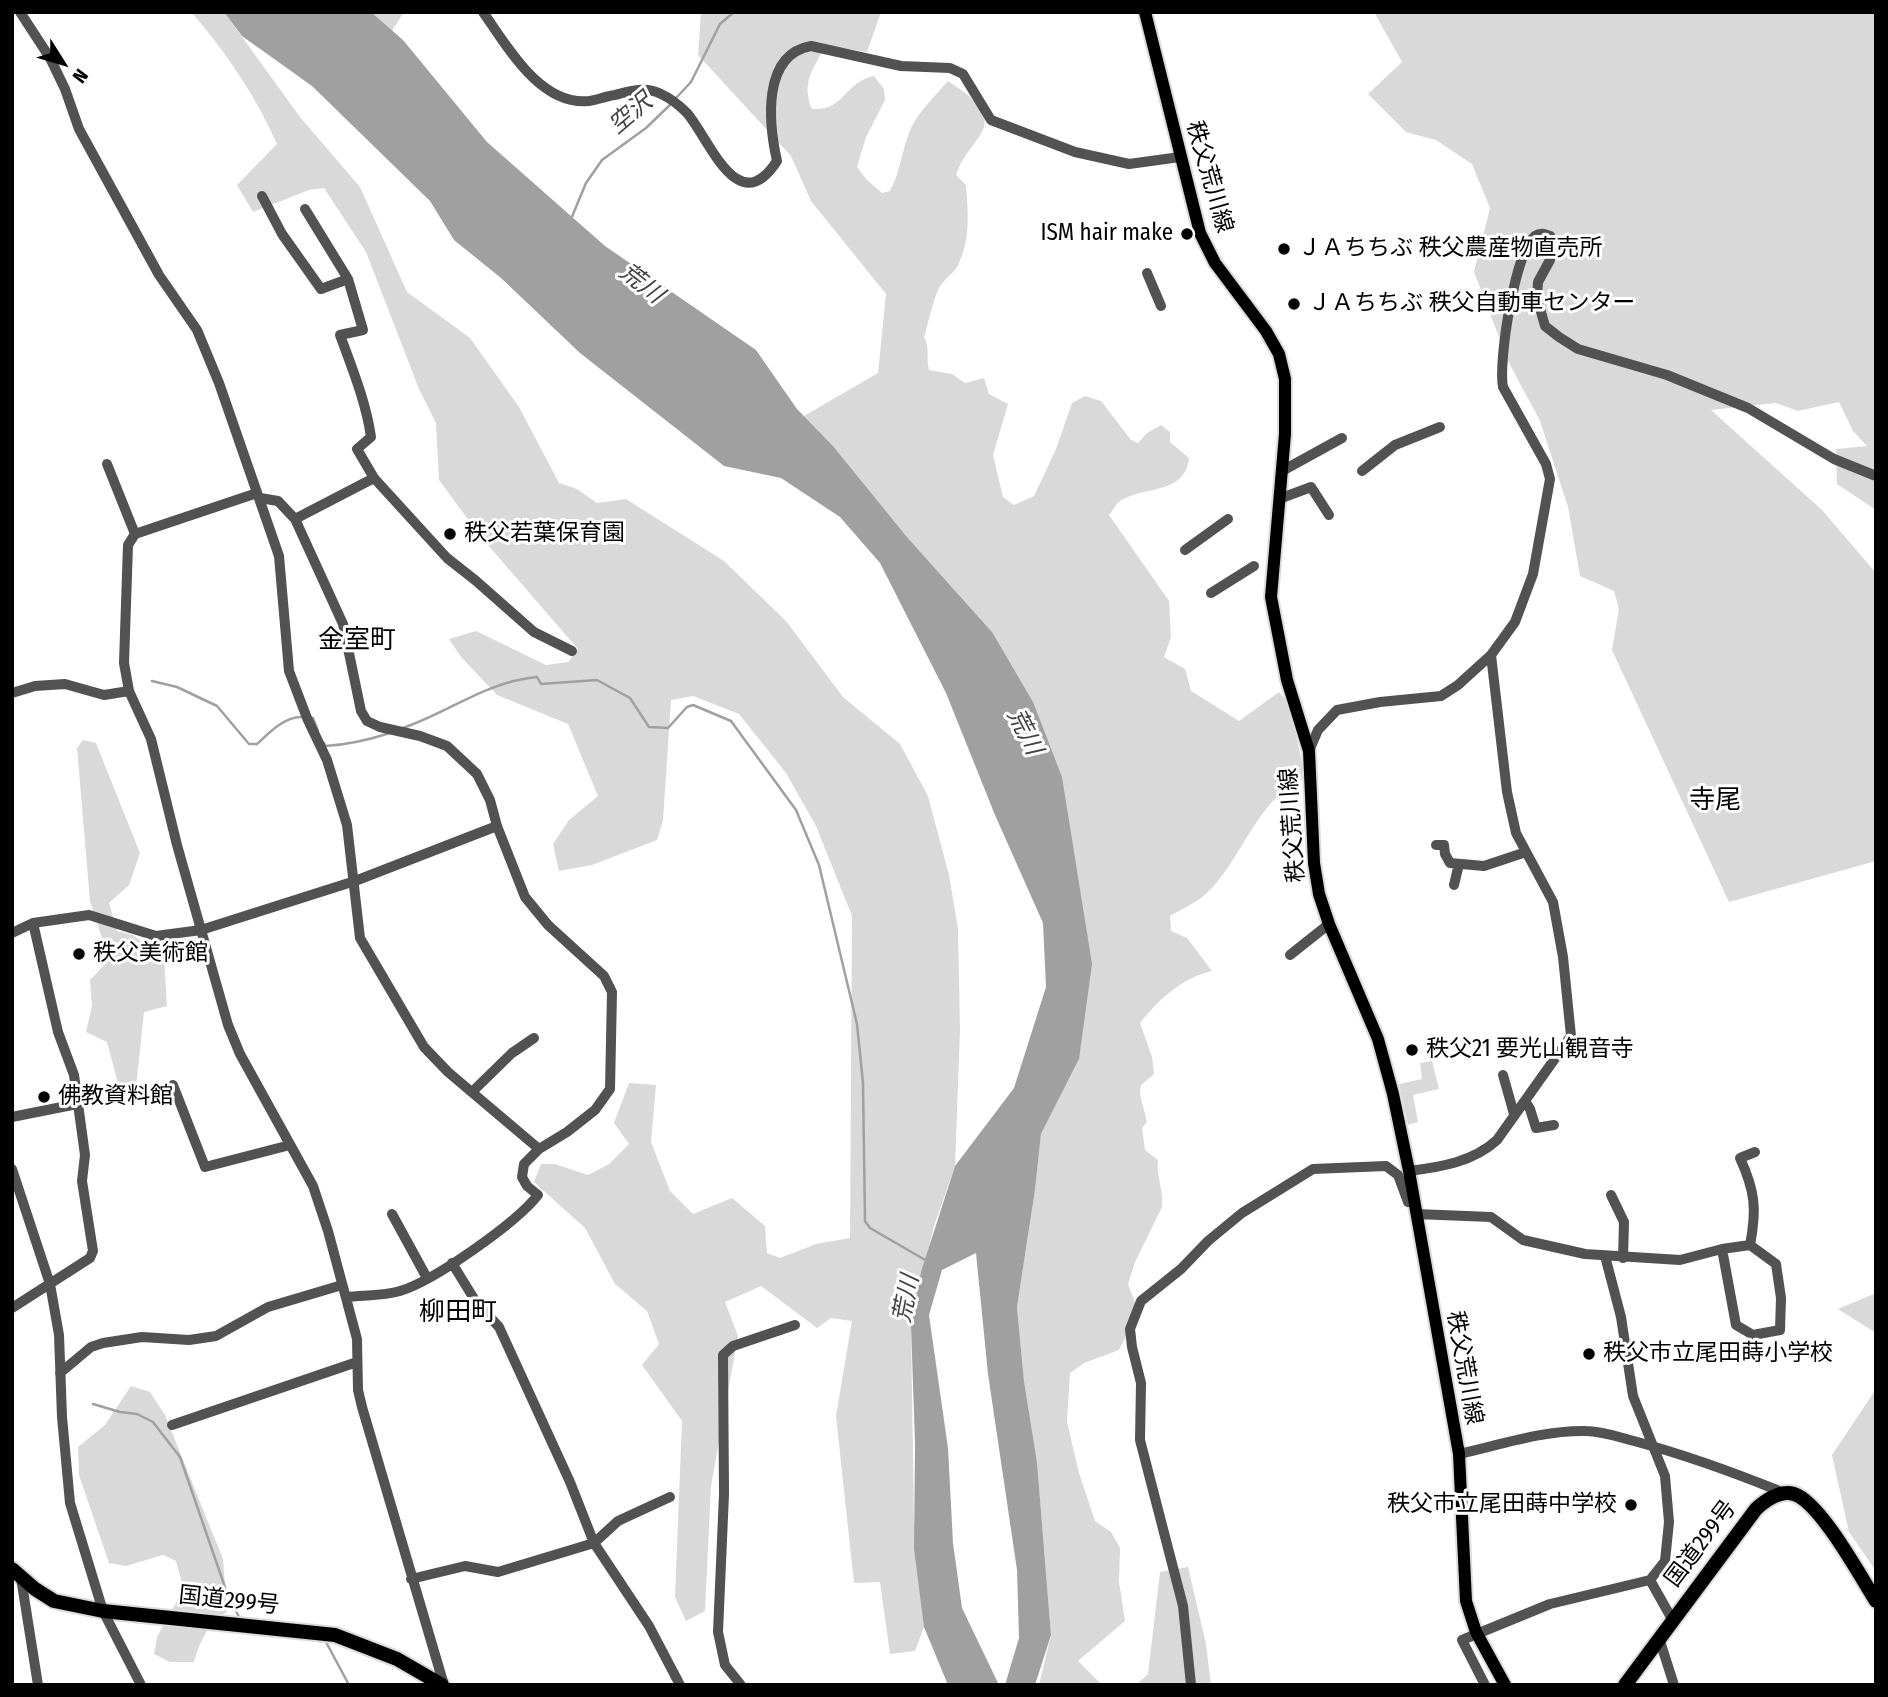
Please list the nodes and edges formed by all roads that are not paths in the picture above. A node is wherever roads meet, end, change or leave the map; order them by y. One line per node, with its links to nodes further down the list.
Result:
1 (20, 12): 17 (street)
2 (483, 12): 4 (street)
3 (1145, 12): 4 (main road, 秩父荒川線)
4 (1180, 157): 13 (main road, 秩父荒川線)
5 (262, 196): 8 (street)
6 (304, 209): 8 (street)
7 (1147, 273): 9 (street)
8 (348, 279): 16 (street)
9 (1161, 306)
10 (1440, 427): 14 (street)
11 (1342, 438): 13 (street)
12 (107, 464): 22 (street)
13 (1282, 471): 18 (main road, 秩父荒川線)
14 (1362, 471)
15 (1876, 476): 27 (street)
16 (374, 478): 20 (street); 26 (street)
17 (259, 495): 20 (street); 22 (street); 35 (street)
18 (1279, 499): 19 (street); 30 (main road, 秩父荒川線)
19 (1329, 515)
20 (295, 519): 31 (street)
21 (1228, 519): 23 (street)
22 (135, 534): 28 (street)
23 (1185, 550)
24 (1254, 566): 25 (street)
25 (1211, 593)
26 (572, 651)
27 (1491, 655): 30 (street); 33 (street)
28 (129, 691): 29 (street); 39 (street)
29 (12, 693)
30 (1309, 751): 38 (main road, 秩父荒川線)
31 (497, 826): 35 (street); 52 (street)
32 (1436, 845): 34 (street)
33 (1526, 852): 34 (street); 46 (street)
34 (1459, 864): 36 (street)
35 (355, 881): 39 (street); 45 (street)
36 (1454, 885)
37 (33, 923): 39 (street); 40 (street); 47 (street)
38 (1329, 924): 41 (street); 55 (main road, 秩父荒川線)
39 (201, 930): 51 (street)
40 (12, 933)
41 (1290, 955)
42 (534, 1038): 45 (street)
43 (1503, 1075): 48 (street)
44 (173, 1085): 51 (street)
45 (472, 1092): 52 (street)
46 (1525, 1101): 48 (street); 50 (street)
47 (77, 1104): 49 (street); 66 (street)
48 (1514, 1114): 55 (street)
49 (12, 1117)
50 (1554, 1125)
51 (290, 1145): 67 (street)
52 (539, 1149): 64 (street)
53 (1755, 1152): 60 (street)
54 (12, 1168): 57 (street)
55 (1409, 1171): 58 (main road, 秩父荒川線)
56 (1611, 1195): 63 (street)
57 (17, 1200): 66 (street)
58 (1415, 1207): 62 (street); 75 (main road, 秩父荒川線); 92 (street)
59 (392, 1214): 65 (street)
60 (1750, 1245): 61 (street); 61 (street)
61 (1722, 1249): 63 (street)
62 (1605, 1256): 63 (street); 74 (street)
63 (1623, 1258)
64 (452, 1263): 65 (street); 78 (street)
65 (427, 1278): 68 (street)
66 (50, 1284): 69 (street); 72 (street)
67 (342, 1285): 68 (street); 72 (street)
68 (346, 1297): 71 (street)
69 (12, 1308)
70 (795, 1325): 91 (street)
71 (358, 1362): 73 (street); 80 (street)
72 (60, 1373): 83 (street)
73 (172, 1425)
74 (1653, 1447): 75 (street); 76 (street); 81 (street)
75 (1459, 1454): 85 (main road, 秩父荒川線)
76 (1778, 1495): 82 (highway); 84 (highway, 国道299号)
77 (670, 1497): 78 (street)
78 (594, 1543): 80 (street); 90 (street)
79 (17, 1574): 83 (highway, 国道299号); 87 (street)
80 (411, 1579): 89 (street)
81 (1650, 1580): 84 (street); 85 (street)
82 (1876, 1601)
83 (103, 1611): 88 (street); 89 (highway, 国道299号)
84 (1672, 1619): 86 (highway, 国道299号)
85 (1476, 1632): 93 (street); 94 (main road, 秩父荒川線)
86 (1659, 1638): 95 (highway, 国道299号); 96 (street)
87 (38, 1685)
88 (141, 1685)
89 (443, 1685)
90 (680, 1685)
91 (741, 1685)
92 (1191, 1685)
93 (1485, 1685)
94 (1505, 1685)
95 (1625, 1685)
96 (1674, 1685)

